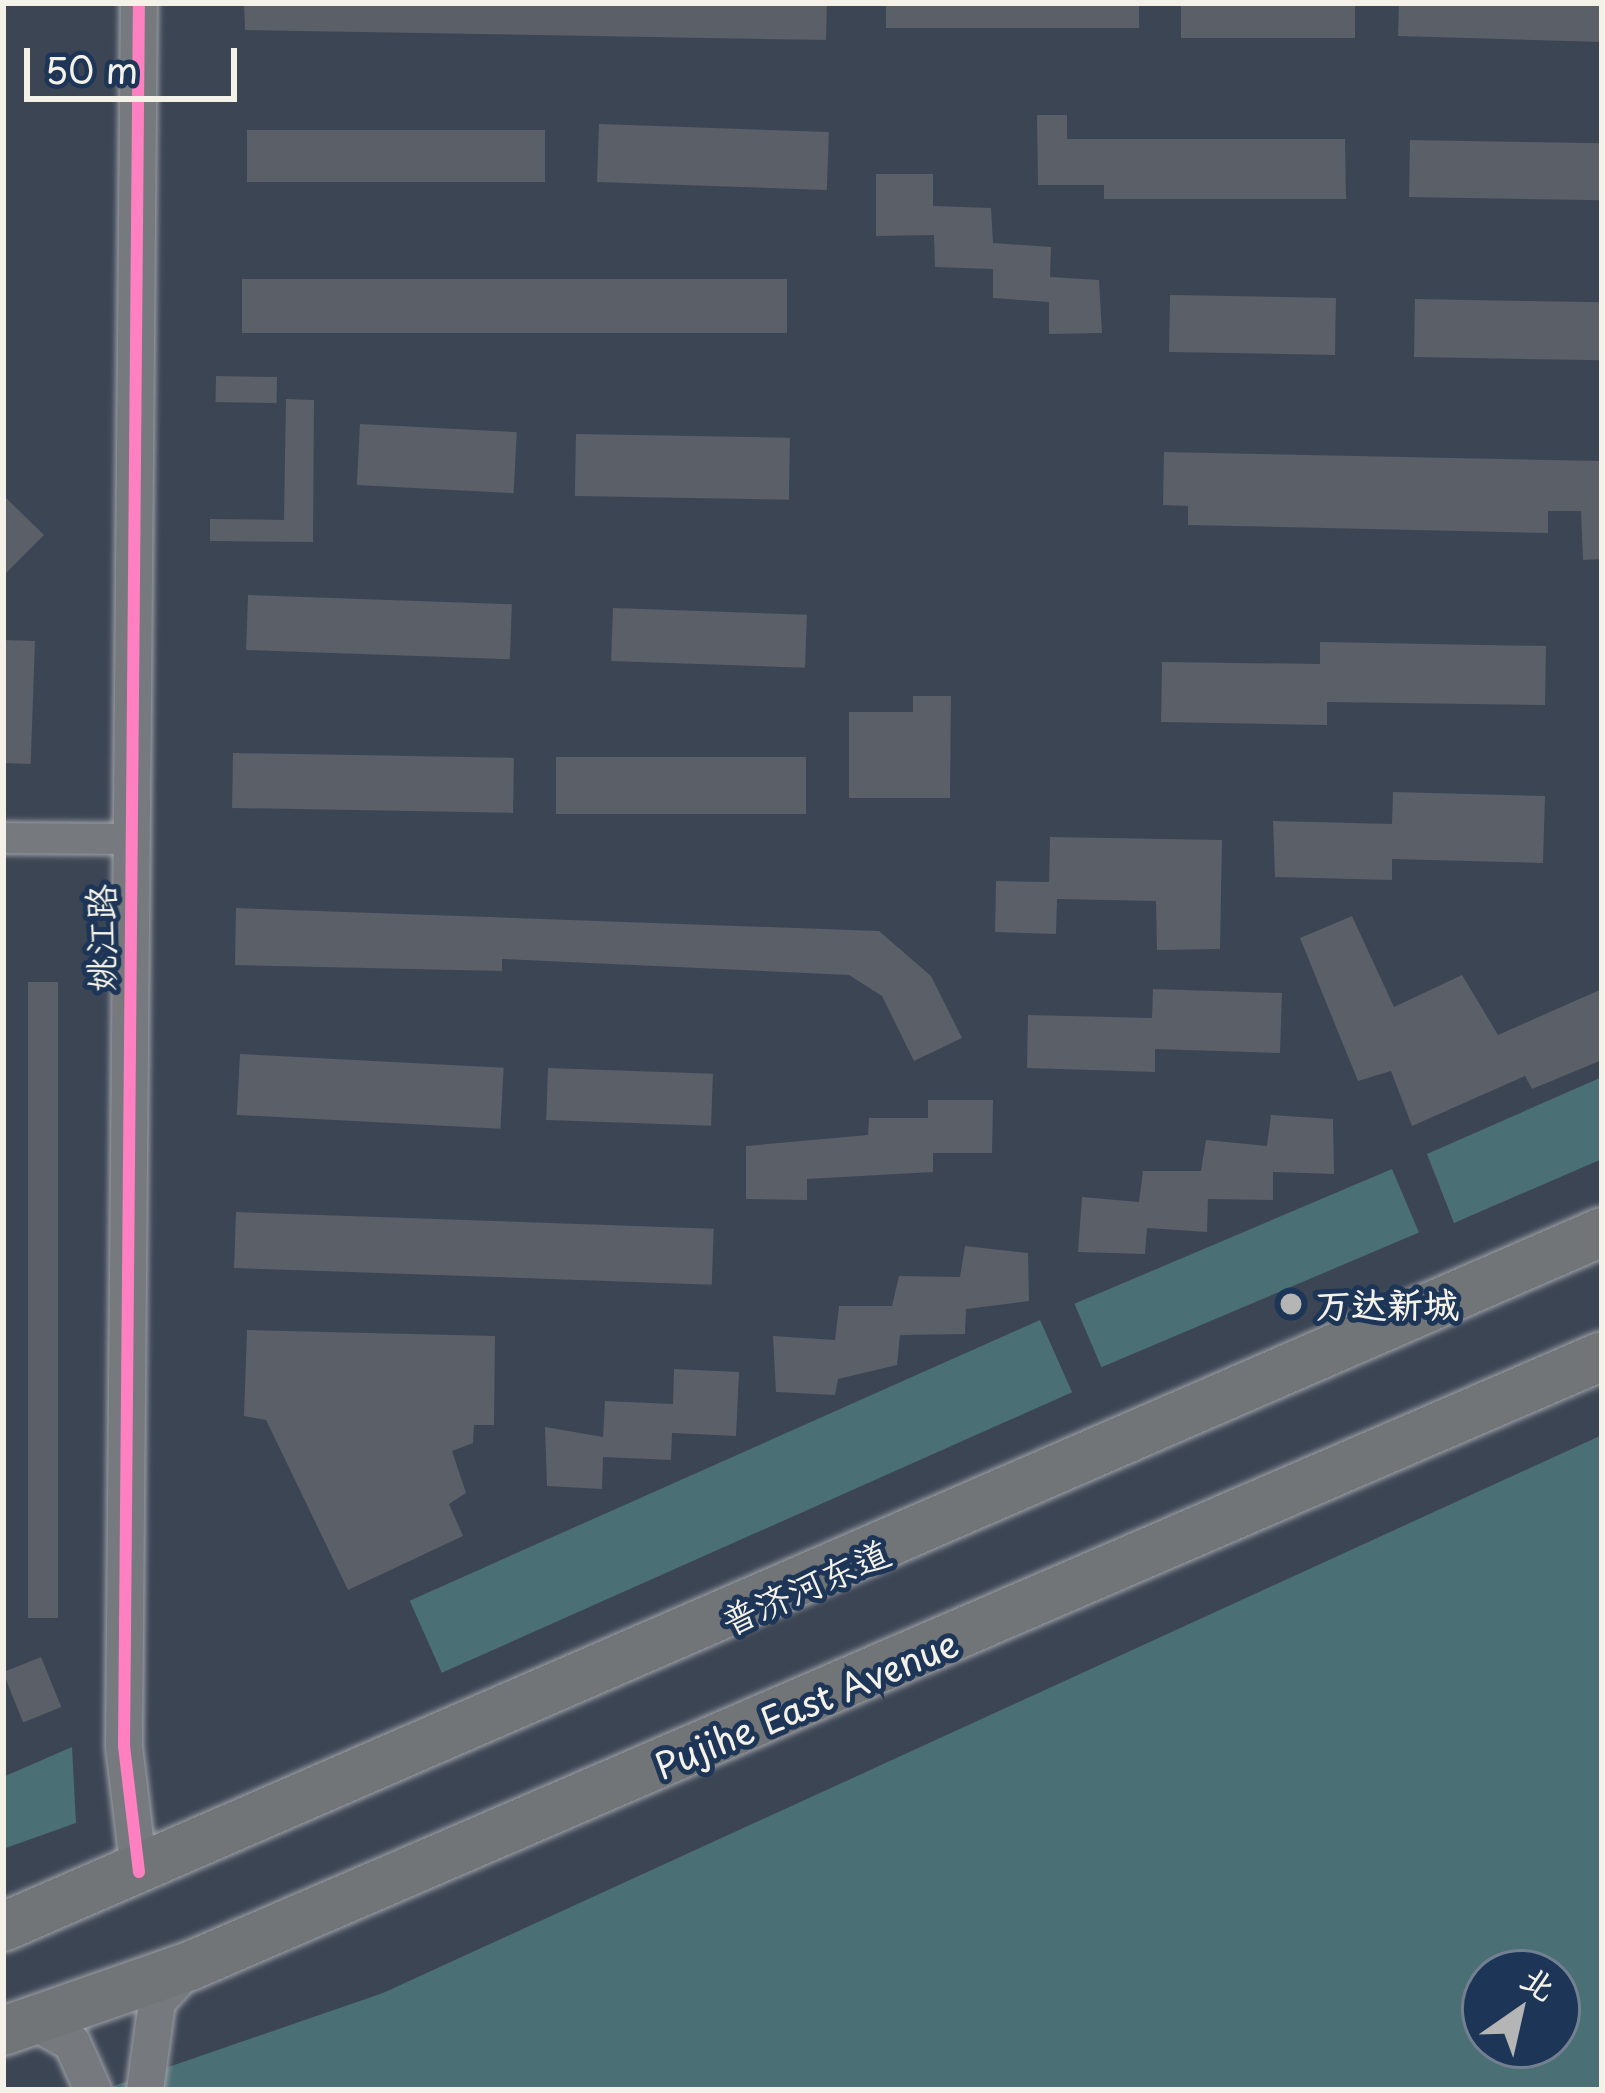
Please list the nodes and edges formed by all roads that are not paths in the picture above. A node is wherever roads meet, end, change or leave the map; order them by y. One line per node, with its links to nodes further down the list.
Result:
1 (139, 3): 3 (street, 姚江路)
2 (3, 838): 3 (street)
3 (130, 838): 6 (street, 姚江路)
4 (1602, 1232): 6 (main road, 普济河东道)
5 (1602, 1356): 8 (main road, Pujihe East Avenue)
6 (139, 1872): 7 (main road, 普济河东道)
7 (3, 1927)
8 (190, 1966): 9 (main road, Pujihe East Avenue); 11 (street)
9 (18, 2026): 10 (street)
10 (93, 2090)
11 (146, 2090)

